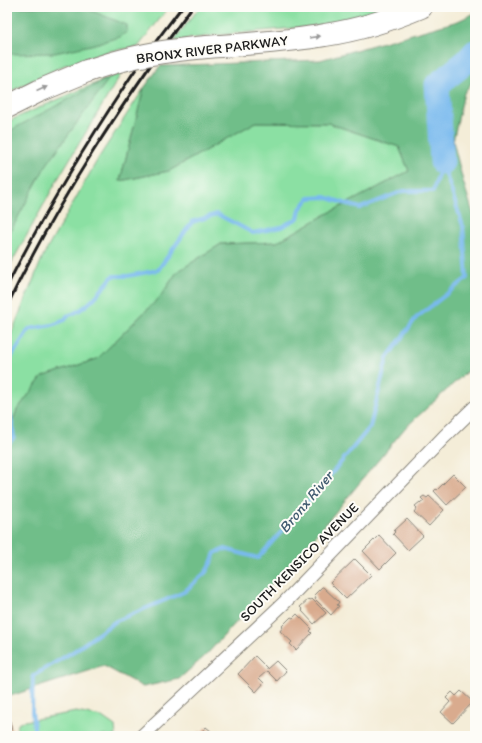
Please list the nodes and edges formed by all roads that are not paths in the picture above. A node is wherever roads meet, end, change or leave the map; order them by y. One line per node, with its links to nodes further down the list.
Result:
1 (421, 7): 2 (highway, BRONX RIVER PARKWAY, one-way to 1, bridge)
2 (7, 107)
3 (475, 407): 4 (street, SOUTH KENSICO AVENUE)
4 (142, 736)

